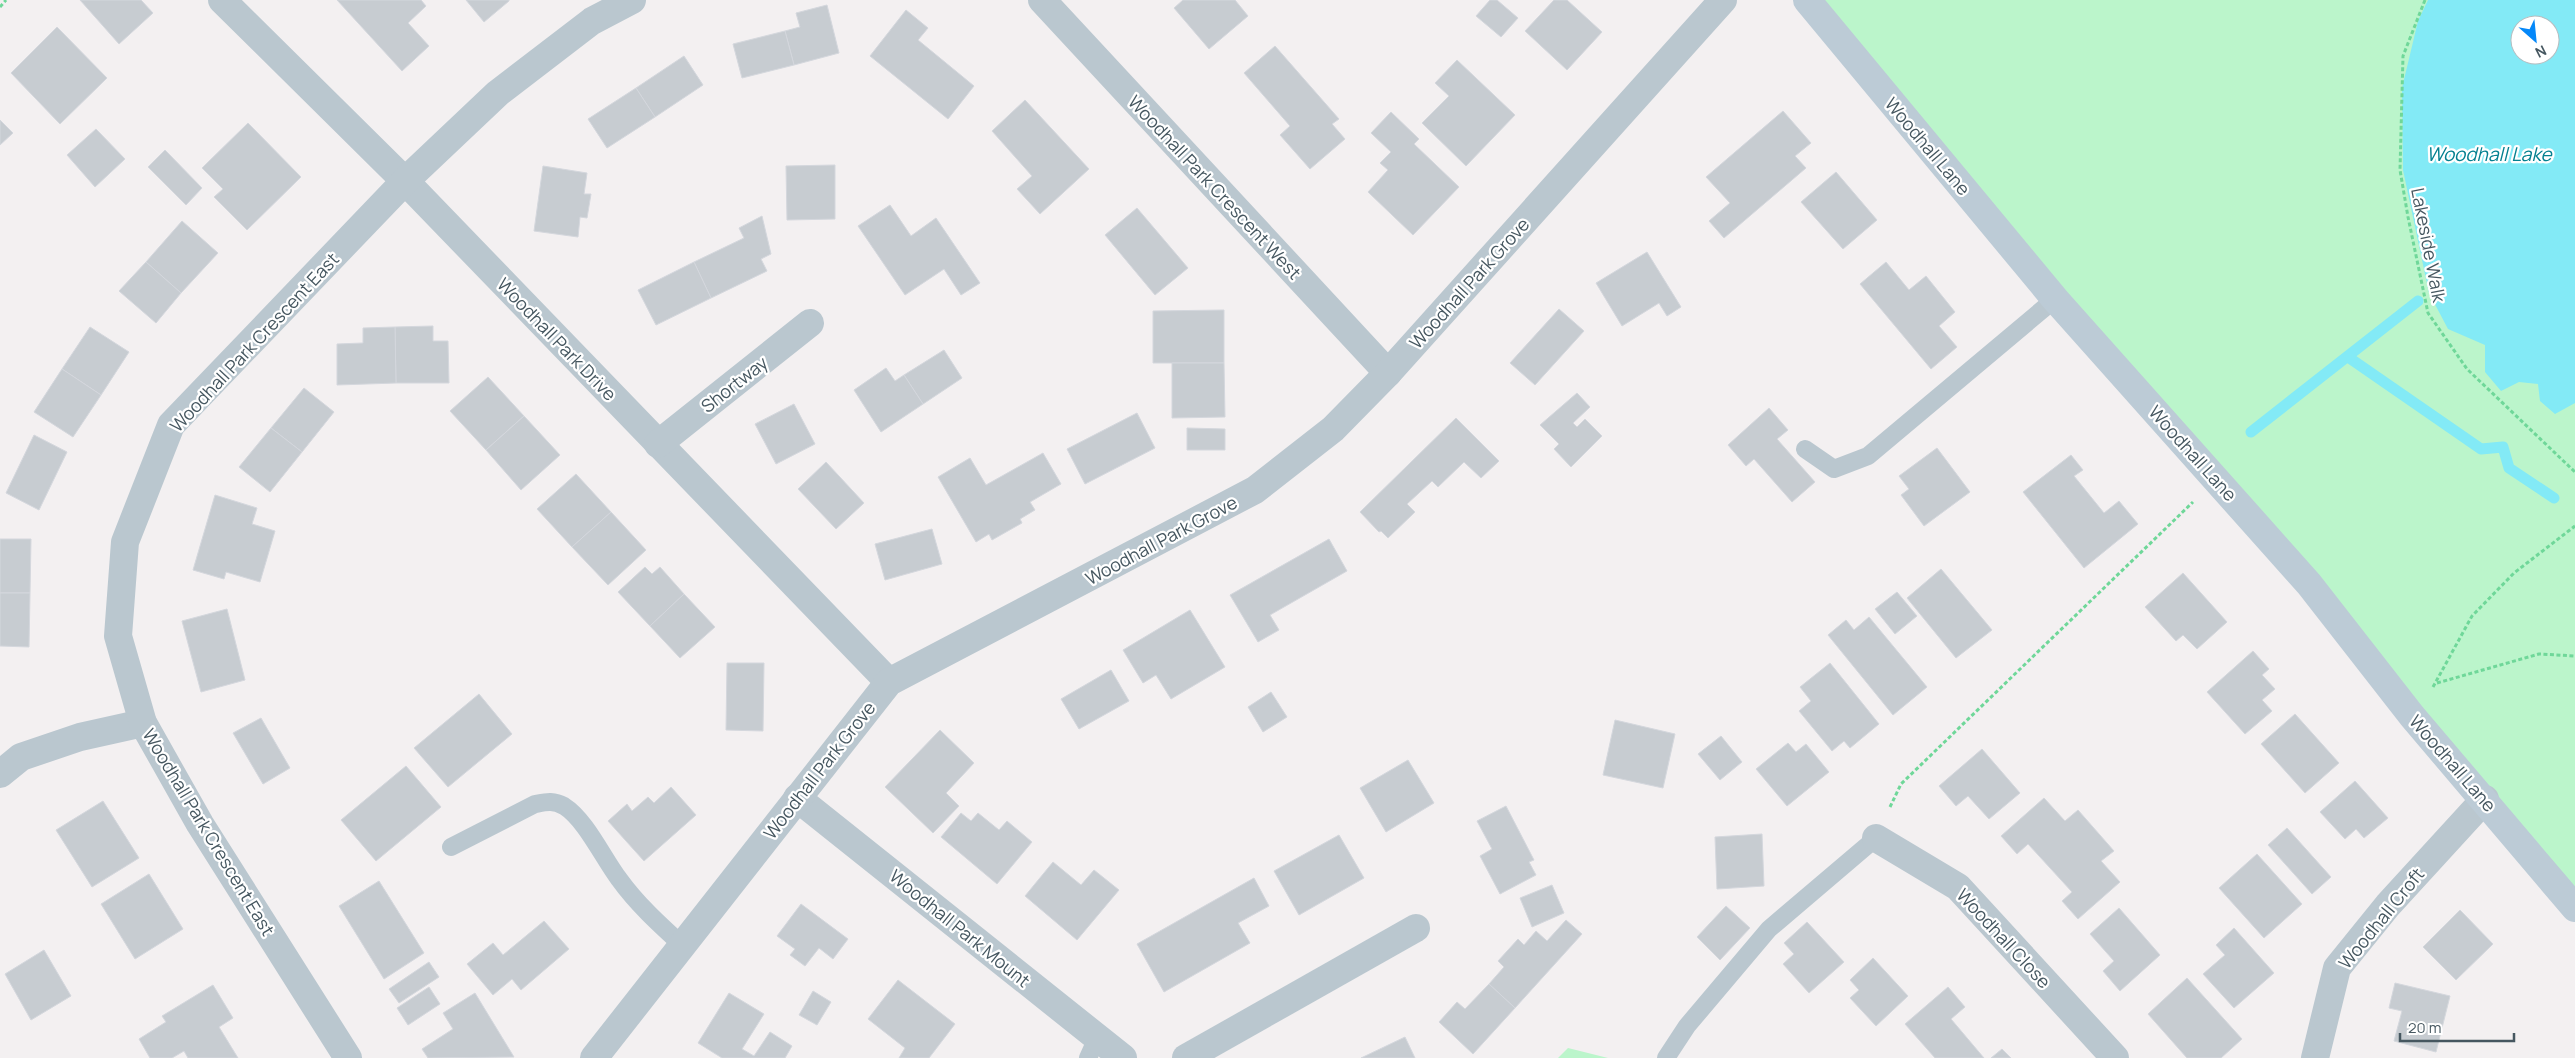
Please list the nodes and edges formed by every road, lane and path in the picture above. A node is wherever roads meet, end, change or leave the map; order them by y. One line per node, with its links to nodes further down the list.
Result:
1 (6, 0): 8 (path)
2 (222, 0): 9 (street, Woodhall Park Drive)
3 (632, 0): 9 (street)
4 (1042, 0): 12 (street, Woodhall Park Crescent West)
5 (1723, 0): 12 (street, Woodhall Park Grove)
6 (1807, 0): 10 (street, Woodhall Lane)
7 (2424, 0): 15 (path, Lakeside Walk)
8 (0, 6)
9 (405, 182): 13 (street, Woodhall Park Drive); 22 (street, Woodhall Park Crescent East)
10 (2055, 299): 14 (lane); 16 (street, Woodhall Lane)
11 (810, 323): 13 (street, Shortway)
12 (1388, 373): 19 (street, Woodhall Park Grove)
13 (658, 444): 19 (street, Woodhall Park Drive)
14 (1805, 449)
15 (2575, 472)
16 (2216, 479): 21 (street, Woodhall Lane); 26 (path)
17 (2575, 526): 20 (path)
18 (2575, 656): 20 (path)
19 (889, 682): 24 (street, Woodhall Park Grove)
20 (2436, 683): 21 (path)
21 (2412, 716): 25 (street, Woodhall Lane)
22 (144, 723): 23 (street); 32 (street, Woodhall Park Crescent East)
23 (0, 774)
24 (797, 798): 30 (street, Woodhall Park Grove); 31 (street, Woodhall Park Mount)
25 (2485, 799): 28 (street, Woodhall Lane); 38 (street, Woodhall Croft)
26 (1876, 838): 36 (lane); 37 (street, Woodhall Close)
27 (451, 847): 30 (lane)
28 (2575, 908)
29 (1416, 928): 35 (street)
30 (682, 945): 33 (street, Woodhall Park Grove)
31 (1093, 1048): 34 (street, Woodhall Park Mount)
32 (348, 1058)
33 (594, 1058)
34 (1123, 1058)
35 (1186, 1058)
36 (1666, 1058)
37 (2115, 1058)
38 (2315, 1058)

